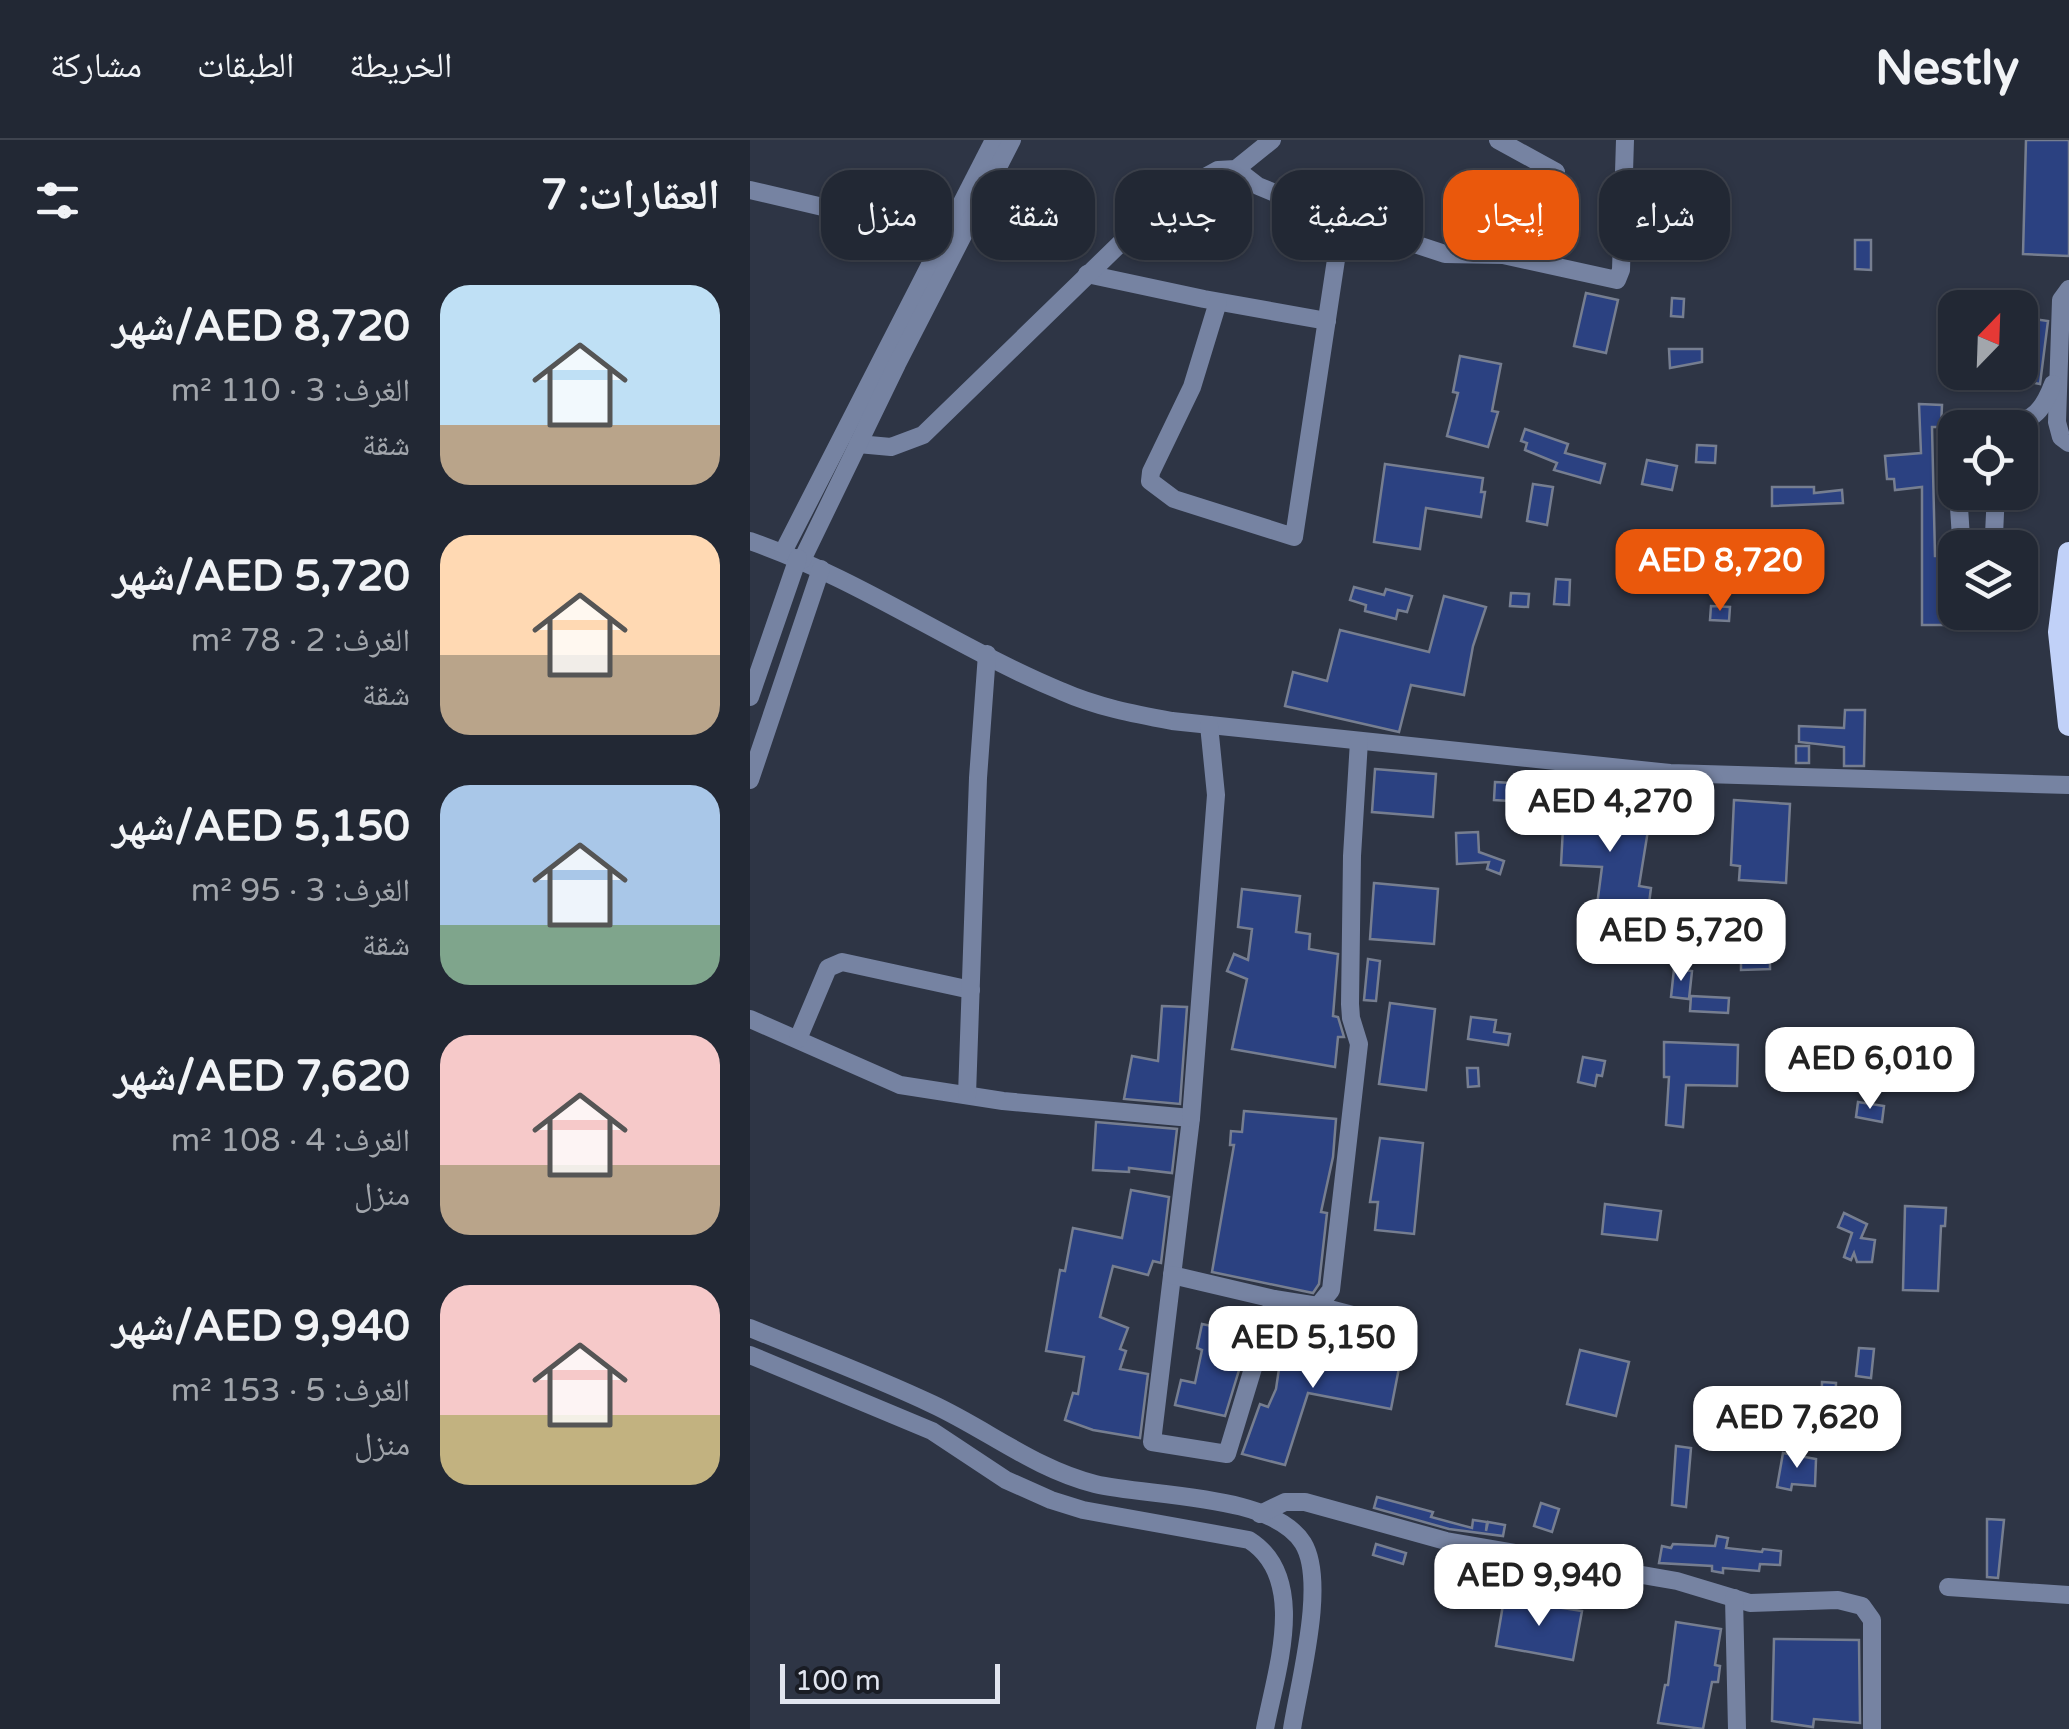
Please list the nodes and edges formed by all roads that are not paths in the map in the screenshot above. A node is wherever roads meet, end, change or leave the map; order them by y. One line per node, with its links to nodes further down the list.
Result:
1 (994, 140): 10 (street)
2 (1012, 140): 10 (street)
3 (1272, 140): 6 (street)
4 (1498, 140): 7 (street)
5 (1625, 140): 11 (street)
6 (1236, 169): 9 (street); 13 (street)
7 (1552, 170)
8 (750, 190): 10 (street)
9 (1272, 192)
10 (953, 238): 20 (street); 25 (street)
11 (1423, 247)
12 (1336, 260): 16 (street)
13 (1088, 274): 15 (street); 20 (street)
14 (2069, 289): 17 (street)
15 (1218, 302): 16 (street); 16 (street)
16 (1327, 320)
17 (2060, 370): 18 (street); 19 (street)
18 (2038, 414)
19 (2069, 443)
20 (858, 444): 25 (street)
21 (1959, 510): 22 (street)
22 (1995, 510)
23 (750, 541): 25 (street)
24 (2069, 552): 30 (main road)
25 (794, 557): 26 (street); 28 (street)
26 (821, 568): 27 (street); 32 (street)
27 (987, 654): 29 (street); 34 (street)
28 (750, 697)
29 (1209, 725): 31 (street); 38 (street)
30 (2069, 725)
31 (1358, 741): 33 (street); 41 (street)
32 (750, 780)
33 (2069, 785)
34 (971, 990): 36 (street); 37 (street)
35 (750, 1019): 36 (street)
36 (798, 1039): 37 (street)
37 (967, 1096): 38 (street)
38 (1192, 1118): 39 (street)
39 (1172, 1275): 40 (street); 40 (street)
40 (1274, 1298): 41 (street)
41 (1318, 1306): 42 (street)
42 (1391, 1325)
43 (750, 1328): 45 (street)
44 (750, 1355): 49 (street)
45 (1260, 1514): 48 (street); 50 (street)
46 (1948, 1587): 47 (street)
47 (2069, 1595)
48 (1734, 1598): 51 (street); 52 (street)
49 (1266, 1729)
50 (1292, 1729)
51 (1737, 1729)
52 (1872, 1729)

